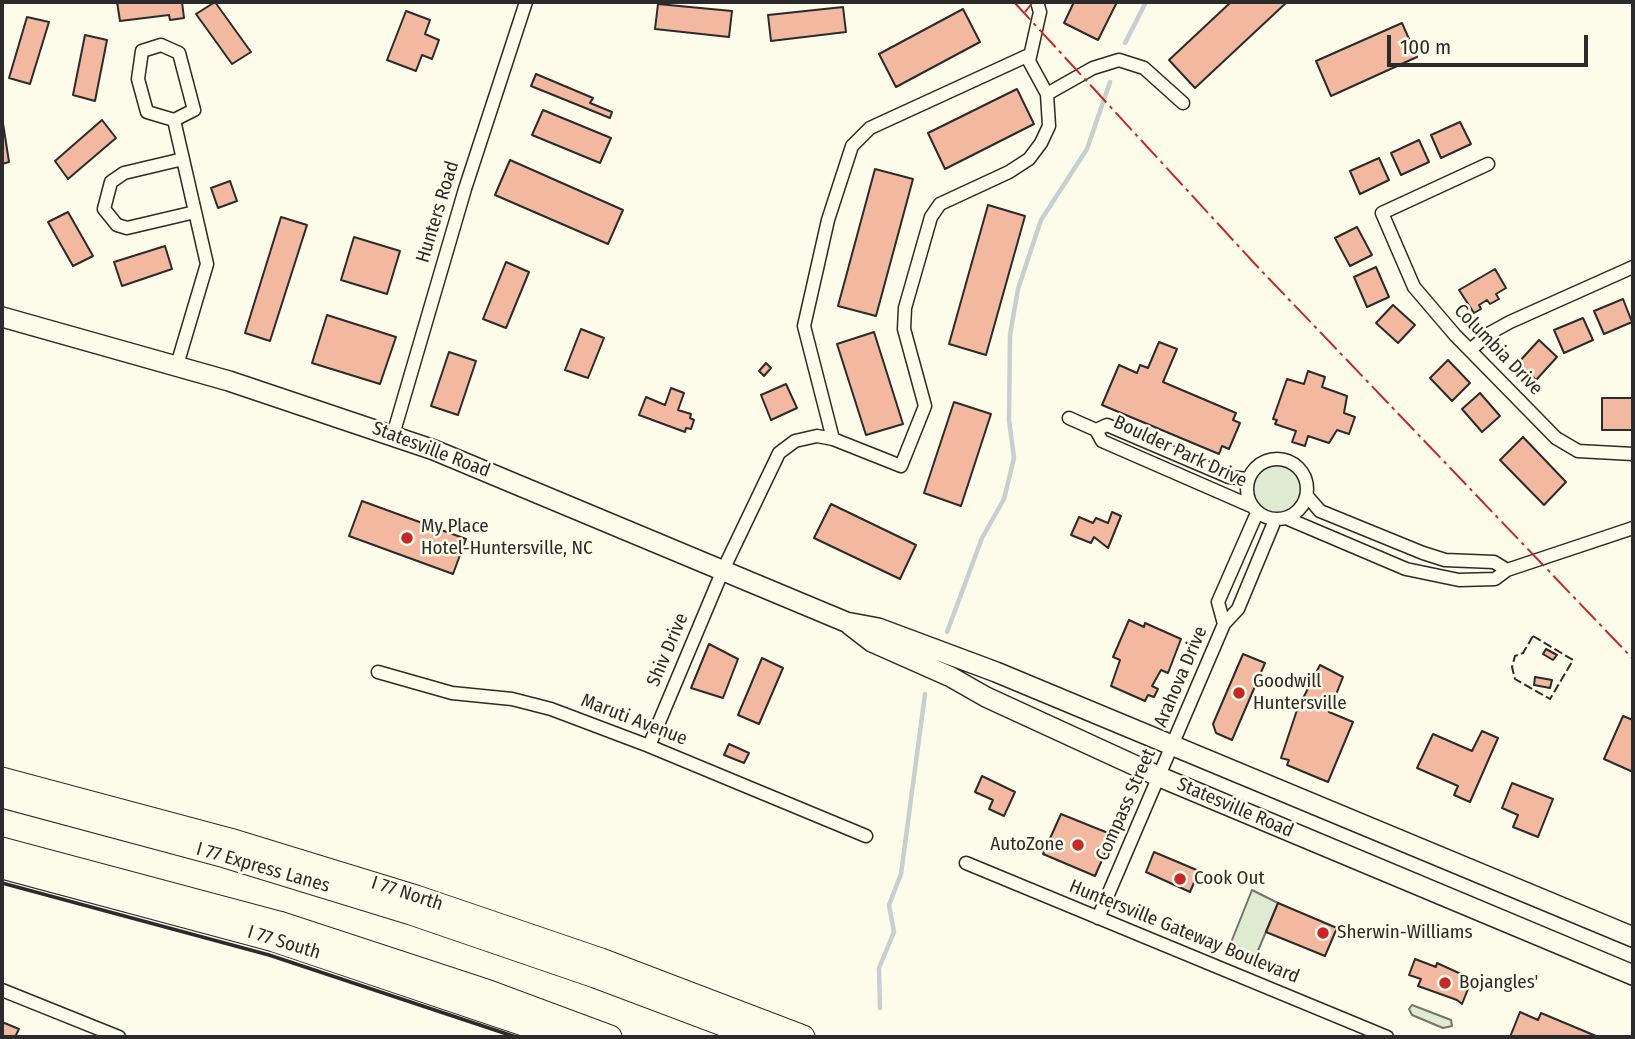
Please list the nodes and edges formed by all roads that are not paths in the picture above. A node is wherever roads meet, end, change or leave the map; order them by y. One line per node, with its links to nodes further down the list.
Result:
1 (526, 2): 16 (street, Hunters Road)
2 (1037, 2): 3 (street)
3 (1029, 55): 4 (street); 17 (street)
4 (1047, 94): 5 (street); 17 (street)
5 (1182, 103)
6 (174, 120): 6 (street); 7 (street)
7 (183, 159): 9 (street); 9 (street)
8 (1488, 164): 12 (street, Columbia Drive)
9 (195, 212): 13 (street)
10 (1633, 267): 12 (street)
11 (2, 317): 13 (main road, Statesville Road)
12 (1470, 350): 18 (street, Columbia Drive)
13 (177, 365): 16 (main road, Statesville Road)
14 (1069, 418): 15 (street, Boulder Park Drive)
15 (1096, 430): 19 (street, Boulder Park Drive); 21 (street, Boulder Park Drive)
16 (393, 435): 24 (main road, Statesville Road)
17 (833, 439): 24 (street, Shiv Drive)
18 (1633, 454)
19 (1248, 479): 20 (street); 21 (street)
20 (1307, 496): 22 (street); 25 (street)
21 (1254, 509): 22 (street); 27 (street, Arahova Drive)
22 (1281, 519): 25 (street); 27 (street, Arahova Drive)
23 (1633, 528): 25 (street)
24 (723, 570): 26 (main road, Statesville Road); 29 (street, Shiv Drive)
25 (1507, 570)
26 (846, 622): 30 (main road, Statesville Road); 31 (main road, Statesville Road)
27 (1224, 624): 30 (street, Arahova Drive)
28 (378, 671): 29 (street, Maruti Avenue)
29 (649, 746): 34 (street, Maruti Avenue)
30 (1173, 746): 31 (street, Compass Street); 39 (main road, Statesville Road)
31 (1160, 777): 38 (street, Compass Street); 41 (main road, Statesville Road)
32 (2, 779): 48 (highway, I 77 North)
33 (2, 796): 47 (highway, I 77 Express Lanes)
34 (866, 836)
35 (2, 849): 46 (highway)
36 (966, 863): 38 (street, Huntersville Gateway Boulevard)
37 (2, 867): 45 (highway, I 77 South)
38 (1098, 918): 49 (street, Huntersville Gateway Boulevard)
39 (1633, 937)
40 (1633, 959): 41 (main road)
41 (1614, 966): 42 (main road, Statesville Road)
42 (1633, 975)
43 (2, 990): 44 (street)
44 (119, 1037)
45 (562, 1037)
46 (610, 1037)
47 (757, 1037)
48 (803, 1037)
49 (1387, 1037)

